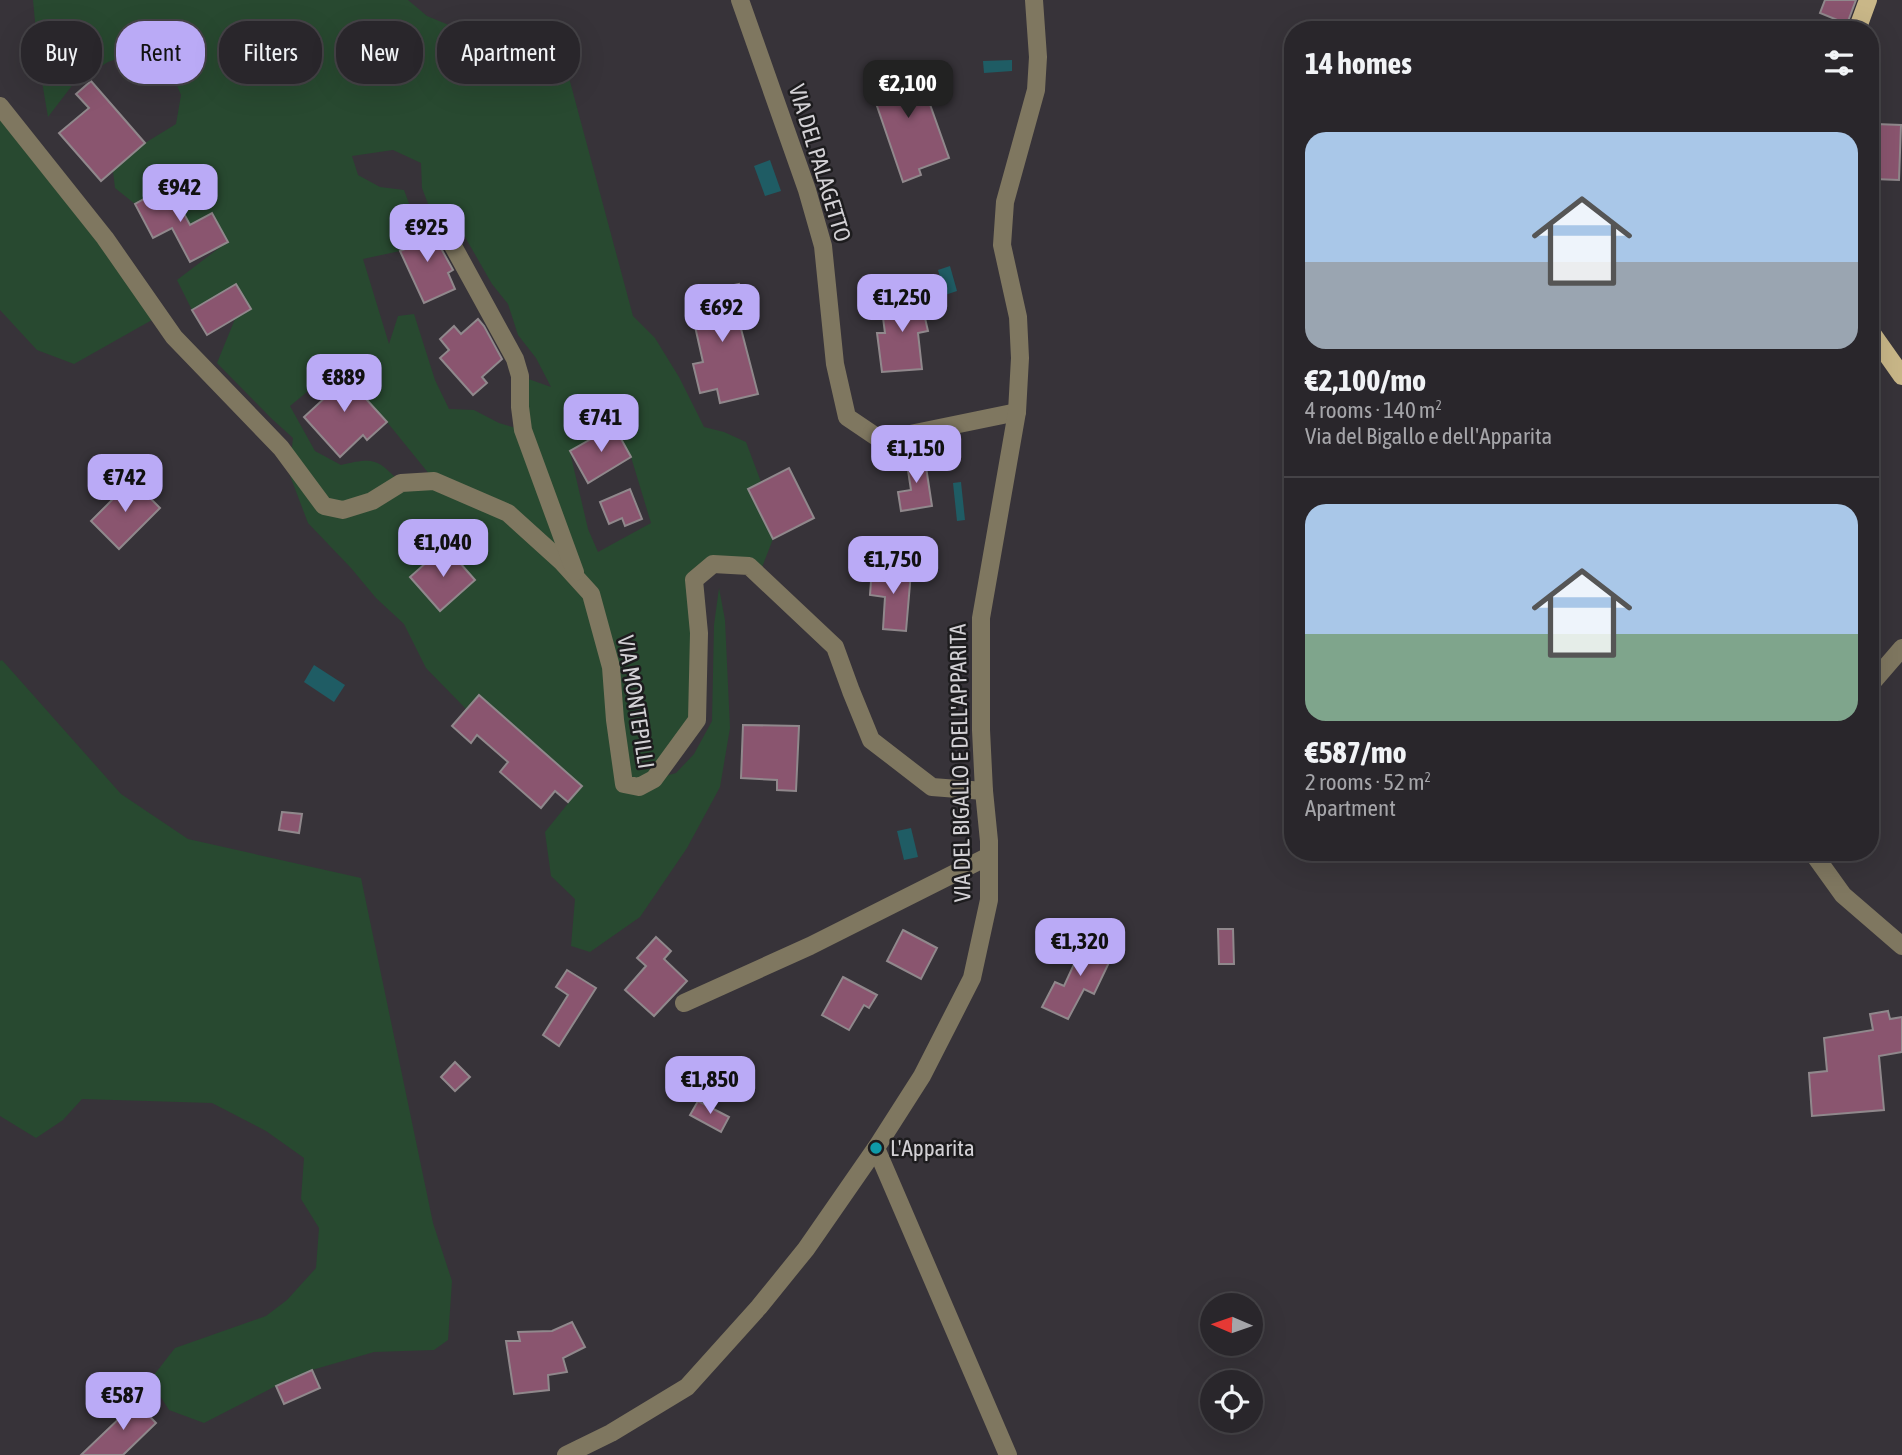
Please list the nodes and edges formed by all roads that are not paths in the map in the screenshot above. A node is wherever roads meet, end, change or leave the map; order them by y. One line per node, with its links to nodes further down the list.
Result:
1 (740, 0): 9 (street, VIA DEL PALAGETTO)
2 (1034, 0): 9 (street, VIA DEL BIGALLO E DELL'APPARITA)
3 (1868, 0): 4 (main road)
4 (1860, 21)
5 (0, 106): 10 (street, VIA MONTEPILLI)
6 (441, 224): 10 (street)
7 (1879, 343): 8 (main road)
8 (1902, 376)
9 (1017, 412): 13 (street, VIA DEL BIGALLO E DELL'APPARITA)
10 (577, 579): 13 (street, VIA MONTEPILLI)
11 (1902, 649): 12 (street)
12 (1879, 675)
13 (984, 791): 14 (street, VIA DEL BIGALLO E DELL'APPARITA)
14 (989, 856): 17 (street); 18 (street, VIA DEL BIGALLO E DELL'APPARITA)
15 (1819, 861): 16 (street)
16 (1902, 946)
17 (684, 1003)
18 (876, 1148): 19 (street, VIA DEL BIGALLO E DELL'APPARITA); 20 (street)
19 (566, 1455)
20 (1008, 1455)

